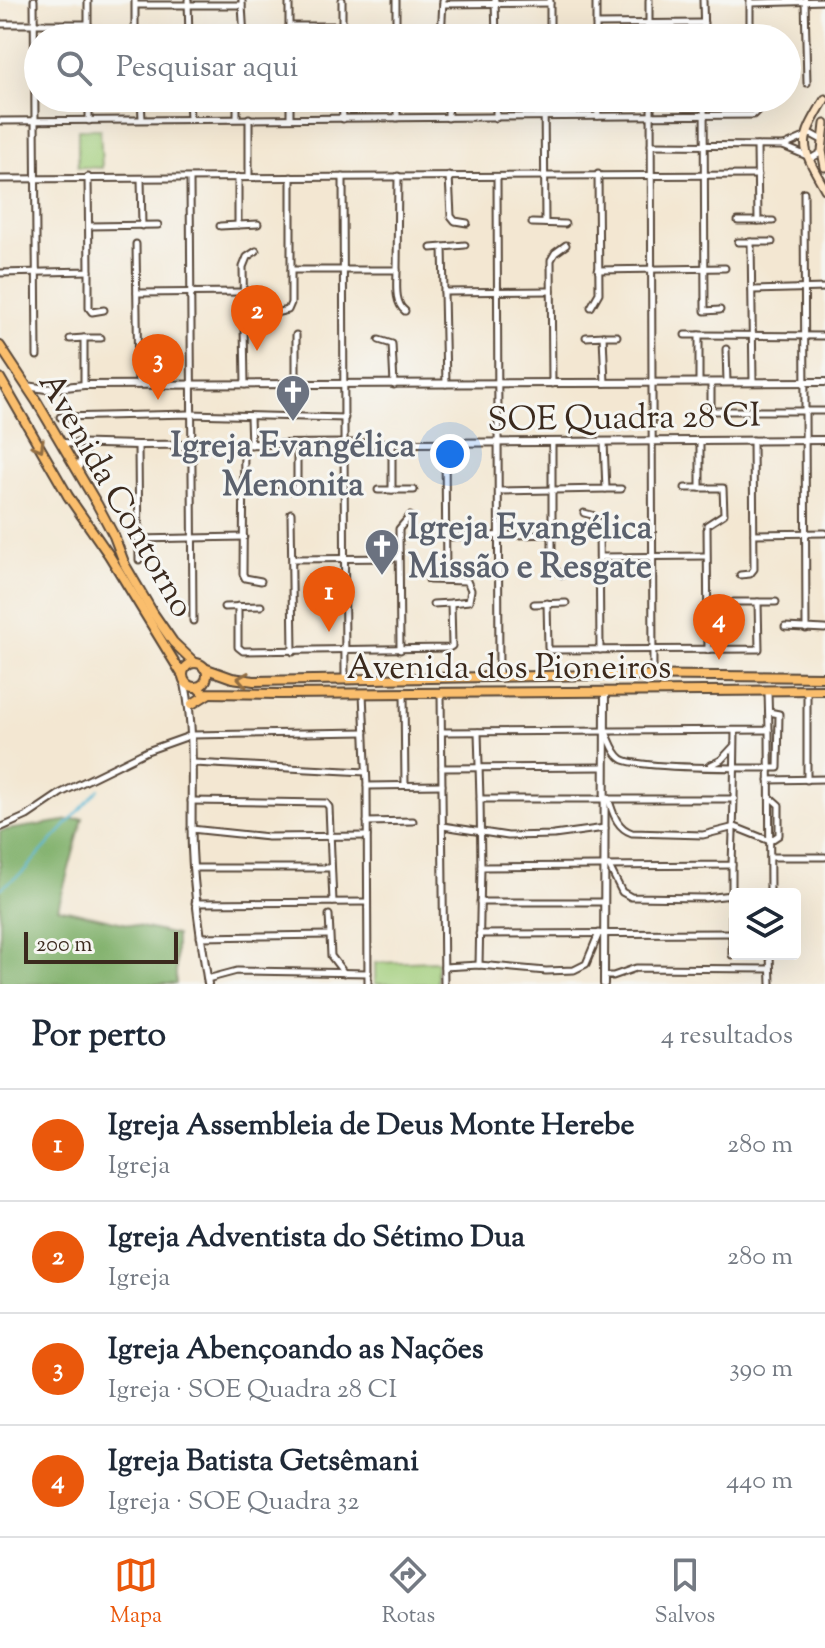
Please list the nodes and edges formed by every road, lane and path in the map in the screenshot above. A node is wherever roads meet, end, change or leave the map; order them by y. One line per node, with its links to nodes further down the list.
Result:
1 (34, 0): 21 (street)
2 (88, 0): 22 (street)
3 (289, 0): 26 (street)
4 (342, 0): 27 (street)
5 (396, 0): 28 (street)
6 (596, 0): 32 (street)
7 (649, 0): 18 (street)
8 (703, 0): 19 (street)
9 (495, 1): 10 (street); 16 (street); 30 (street)
10 (550, 1): 31 (street)
11 (750, 1): 12 (street); 33 (street)
12 (805, 1): 13 (street); 34 (street)
13 (825, 1)
14 (188, 2): 15 (street); 17 (street); 24 (street)
15 (242, 2): 25 (street)
16 (443, 2): 29 (street)
17 (136, 3): 23 (street)
18 (649, 23): 19 (street); 32 (street)
19 (704, 23)
20 (0, 24): 21 (street)
21 (34, 24): 22 (street)
22 (88, 24)
23 (135, 24)
24 (189, 24)
25 (243, 24)
26 (289, 24)
27 (342, 24)
28 (396, 24)
29 (442, 24)
30 (496, 24)
31 (550, 24)
32 (596, 24)
33 (750, 24)
34 (807, 83)
35 (825, 99): 68 (main road)
36 (35, 112): 64 (street)
37 (89, 112): 66 (street)
38 (142, 112): 61 (street)
39 (190, 112): 62 (street)
40 (237, 112): 55 (street)
41 (290, 112): 57 (street)
42 (343, 112): 63 (street)
43 (397, 112): 58 (street)
44 (448, 112): 59 (street)
45 (496, 112): 60 (street)
46 (544, 112): 53 (street)
47 (598, 112): 51 (street)
48 (651, 112): 54 (street)
49 (704, 112): 52 (street)
50 (756, 112): 52 (street)
51 (598, 116): 53 (street); 54 (street)
52 (704, 116): 54 (street); 71 (street)
53 (544, 117): 60 (street); 83 (street)
54 (651, 117): 70 (street)
55 (237, 118): 56 (street); 62 (street)
56 (249, 118): 57 (street); 86 (street)
57 (290, 118): 63 (street)
58 (397, 118): 59 (street); 63 (street)
59 (448, 118): 60 (street)
60 (496, 118)
61 (142, 119): 62 (street); 66 (street)
62 (190, 119)
63 (343, 119)
64 (35, 120): 65 (street); 66 (street); 90 (street)
65 (0, 121)
66 (89, 121)
67 (825, 124): 69 (main road)
68 (805, 137): 69 (street); 73 (street); 75 (main road)
69 (822, 140): 74 (main road)
70 (651, 145): 71 (street); 78 (street)
71 (705, 145): 72 (street); 79 (street)
72 (757, 146): 73 (street); 80 (street)
73 (783, 146): 75 (street)
74 (822, 151): 75 (street); 76 (main road)
75 (806, 156): 94 (main road)
76 (825, 167)
77 (598, 174): 78 (street); 83 (street); 124 (street)
78 (651, 175): 79 (street); 118 (street)
79 (705, 175): 80 (street); 119 (street)
80 (758, 175): 97 (street)
81 (398, 176): 82 (street); 88 (street); 123 (street)
82 (449, 176): 89 (street); 99 (street)
83 (545, 176): 89 (street); 101 (street)
84 (88, 177): 90 (street); 92 (street); 106 (street)
85 (238, 177): 86 (street); 93 (street); 105 (street)
86 (249, 177): 87 (street)
87 (291, 177): 88 (street); 121 (street)
88 (343, 177): 122 (street)
89 (497, 177): 134 (street)
90 (36, 178): 91 (street); 126 (street)
91 (0, 179)
92 (141, 179): 93 (street); 107 (street)
93 (190, 179): 136 (street)
94 (825, 189)
95 (804, 192): 128 (street)
96 (738, 221): 97 (street)
97 (758, 221): 98 (street)
98 (773, 221)
99 (467, 223)
100 (532, 223): 101 (street)
101 (545, 223): 103 (street)
102 (258, 224): 105 (street)
103 (565, 224)
104 (158, 225): 107 (street)
105 (238, 225): 108 (street)
106 (89, 226): 107 (street); 125 (street)
107 (142, 226)
108 (220, 226)
109 (738, 242): 110 (street)
110 (751, 242): 111 (street); 130 (street)
111 (772, 242)
112 (136, 244): 135 (street)
113 (465, 245): 115 (street)
114 (566, 245): 131 (street)
115 (443, 247): 116 (street); 133 (street)
116 (431, 248)
117 (256, 251): 132 (street)
118 (651, 268): 119 (street); 124 (street); 165 (street)
119 (705, 268): 120 (street); 139 (street)
120 (725, 268)
121 (291, 270): 122 (street); 141 (street)
122 (344, 270): 123 (street); 173 (street)
123 (397, 270): 140 (street)
124 (598, 270): 137 (street)
125 (89, 271): 126 (street); 138 (street)
126 (37, 272): 127 (street); 157 (street)
127 (0, 273)
128 (806, 288): 129 (street); 130 (street); 147 (street)
129 (825, 288)
130 (752, 290): 150 (street)
131 (551, 291): 134 (street); 170 (street)
132 (243, 292): 136 (street); 172 (street)
133 (444, 292): 134 (street); 168 (street)
134 (498, 292): 169 (street)
135 (137, 293): 136 (street); 174 (street)
136 (190, 293): 175 (street)
137 (591, 307)
138 (104, 310)
139 (720, 310)
140 (405, 311)
141 (275, 313)
142 (296, 335): 176 (street)
143 (685, 335): 144 (street)
144 (699, 335): 150 (street); 166 (street)
145 (603, 336): 146 (street); 149 (street); 164 (street)
146 (617, 336)
147 (806, 336): 148 (street); 150 (street); 161 (street)
148 (825, 336)
149 (586, 337)
150 (753, 337): 159 (street)
151 (84, 338): 152 (street); 153 (street); 171 (street)
152 (101, 338)
153 (70, 339)
154 (379, 340): 177 (street)
155 (0, 346): 163 (main road, Avenida Contorno)
156 (726, 349): 160 (street)
157 (37, 356)
158 (0, 378): 178 (main road, Avenida Contorno)
159 (753, 381): 160 (street); 161 (street)
160 (727, 382): 167 (street)
161 (805, 382): 162 (street); 181 (street)
162 (825, 382)
163 (25, 383): 178 (main road); 179 (street); 180 (main road, Avenida Contorno)
164 (605, 383): 165 (street); 170 (street)
165 (651, 383): 166 (street); 192 (street)
166 (699, 383): 167 (street)
167 (711, 383): 181 (street)
168 (446, 384): 169 (street); 177 (street)
169 (497, 384): 170 (street); 202 (street)
170 (552, 384)
171 (84, 385): 174 (street); 179 (street)
172 (245, 385): 175 (street); 176 (street)
173 (343, 385): 176 (street); 177 (street); 186 (street)
174 (138, 386): 175 (street)
175 (191, 386): 183 (street)
176 (296, 386)
177 (394, 386)
178 (6, 389): 218 (main road, Avenida Contorno, one-way to 218)
179 (46, 389): 180 (street)
180 (37, 402): 187 (main road, Avenida Contorno)
181 (806, 411): 182 (street); 190 (street)
182 (825, 411)
183 (190, 414): 184 (street); 185 (street); 199 (street)
184 (60, 417): 187 (street); 188 (street)
185 (250, 417): 186 (street); 205 (street)
186 (345, 418): 201 (street)
187 (48, 420): 188 (main road, Avenida Contorno)
188 (54, 430): 196 (main road, Avenida Contorno)
189 (753, 440): 190 (street, SOE Quadra 28 CI); 193 (street, SOE Quadra 28 CI); 225 (street)
190 (806, 440): 191 (street, SOE Quadra 28 CI); 222 (street)
191 (825, 440)
192 (652, 441): 193 (street, SOE Quadra 28 CI); 195 (street, SOE Quadra 28 CI); 231 (street)
193 (700, 441): 209 (street)
194 (552, 442): 195 (street, SOE Quadra 28 CI); 202 (street, SOE Quadra 28 CI); 210 (street)
195 (604, 442): 211 (street)
196 (61, 443): 203 (street, SOE Quadra 28 CI); 206 (main road, Avenida Contorno)
197 (392, 443): 198 (street, SOE Quadra 28 CI); 201 (street, SOE Quadra 28 CI); 214 (street)
198 (445, 443): 202 (street, SOE Quadra 28 CI); 228 (street)
199 (191, 444): 204 (street, SOE Quadra 28 CI); 205 (street, SOE Quadra 28 CI); 229 (street)
200 (297, 444): 201 (street, SOE Quadra 28 CI); 205 (street, SOE Quadra 28 CI); 217 (street)
201 (345, 444): 236 (street)
202 (498, 444): 216 (street)
203 (87, 445): 204 (street, SOE Quadra 28 CI); 206 (street)
204 (138, 445): 230 (street)
205 (247, 445): 227 (street)
206 (77, 471): 207 (main road, Avenida Contorno)
207 (86, 486): 218 (main road); 264 (main road, Avenida Contorno)
208 (685, 488): 209 (street)
209 (700, 488): 232 (street)
210 (552, 489): 211 (street); 216 (street); 224 (street)
211 (606, 489): 212 (street)
212 (621, 489)
213 (378, 490): 214 (street)
214 (392, 490): 215 (street)
215 (414, 490)
216 (499, 491): 226 (street)
217 (273, 492)
218 (68, 496): 272 (main road, Avenida Contorno)
219 (291, 513): 235 (street)
220 (584, 513): 233 (street)
221 (410, 516): 234 (street)
222 (807, 533): 223 (street); 225 (street); 256 (street)
223 (825, 533)
224 (553, 534): 226 (street); 238 (street)
225 (754, 534): 239 (street)
226 (500, 535): 228 (street); 267 (street)
227 (244, 537): 229 (street); 242 (street)
228 (445, 537): 241 (street)
229 (192, 538): 230 (street); 254 (street)
230 (137, 539): 237 (street)
231 (654, 556): 232 (street); 233 (street); 258 (street)
232 (706, 556): 261 (street)
233 (600, 557): 260 (street)
234 (398, 558): 236 (street); 259 (street)
235 (293, 559): 236 (street); 263 (street)
236 (345, 559): 262 (street)
237 (139, 560)
238 (563, 575)
239 (740, 575)
240 (429, 580): 241 (street)
241 (446, 580): 246 (street)
242 (261, 581)
243 (734, 602): 244 (street)
244 (758, 602): 245 (street); 261 (street)
245 (776, 602)
246 (451, 603): 249 (street); 259 (street)
247 (547, 603): 248 (street); 250 (street); 260 (street)
248 (566, 603)
249 (433, 604)
250 (534, 604)
251 (238, 606): 252 (street); 253 (street); 263 (street)
252 (261, 606)
253 (224, 607)
254 (193, 621)
255 (785, 627): 256 (street)
256 (806, 629): 257 (street)
257 (825, 629)
258 (654, 649): 260 (street); 261 (street); 266 (street)
259 (400, 650): 262 (street)
260 (600, 650)
261 (708, 650)
262 (345, 651): 263 (street); 274 (street)
263 (293, 652)
264 (200, 666): 272 (main road); 273 (main road, Avenida dos Pioneiros, one-way to 264); 275 (main road)
265 (600, 675): 266 (main road, Avenida dos Pioneiros); 268 (main road, Avenida dos Pioneiros); 282 (main road)
266 (653, 675): 269 (main road, Avenida dos Pioneiros)
267 (499, 676): 268 (main road, Avenida dos Pioneiros); 274 (main road, Avenida dos Pioneiros); 284 (main road)
268 (561, 676): 285 (main road)
269 (723, 676): 270 (main road, Avenida dos Pioneiros); 277 (main road)
270 (762, 677): 271 (main road, Avenida dos Pioneiros); 278 (main road)
271 (825, 677)
272 (184, 679): 275 (main road); 290 (street)
273 (278, 680): 274 (main road, Avenida dos Pioneiros); 288 (main road)
274 (345, 680)
275 (196, 687): 287 (main road, Avenida dos Pioneiros); 290 (street)
276 (825, 690): 280 (main road, Avenida dos Pioneiros)
277 (684, 691): 278 (main road, Avenida dos Pioneiros); 282 (main road, Avenida dos Pioneiros)
278 (737, 691): 279 (main road, Avenida dos Pioneiros)
279 (768, 691): 280 (main road, Avenida dos Pioneiros); 292 (street)
280 (807, 691): 311 (street)
281 (363, 692): 283 (main road, Avenida dos Pioneiros); 288 (main road, Avenida dos Pioneiros); 295 (street)
282 (605, 692): 286 (main road, Avenida dos Pioneiros); 291 (street)
283 (404, 693): 289 (main road, Avenida dos Pioneiros); 312 (street)
284 (494, 693): 285 (main road, Avenida dos Pioneiros); 289 (main road, Avenida dos Pioneiros)
285 (562, 693): 286 (main road, Avenida dos Pioneiros)
286 (586, 693): 291 (street)
287 (211, 694): 288 (main road, Avenida dos Pioneiros); 290 (main road)
288 (279, 694)
289 (441, 694): 296 (street)
290 (191, 707): 299 (street)
291 (604, 708): 298 (street)
292 (769, 712): 293 (street); 307 (street)
293 (769, 730): 294 (street); 307 (street)
294 (735, 731): 298 (street); 300 (street)
295 (365, 732): 299 (street); 308 (street)
296 (443, 732): 297 (street); 304 (street)
297 (478, 732): 298 (street); 305 (street)
298 (605, 732): 302 (street); 303 (street)
299 (192, 735): 301 (street); 323 (street)
300 (735, 745): 303 (street); 306 (street)
301 (194, 763): 308 (street); 318 (street)
302 (603, 767): 305 (street); 315 (street)
303 (707, 767): 306 (street)
304 (442, 768): 305 (street); 313 (street)
305 (480, 768): 316 (street)
306 (734, 768): 307 (street); 317 (street)
307 (769, 768): 310 (street)
308 (366, 772): 314 (street)
309 (825, 779): 311 (street)
310 (769, 780): 311 (street); 332 (street)
311 (807, 780)
312 (405, 785): 313 (street); 314 (street)
313 (442, 785): 321 (street)
314 (367, 786): 320 (street)
315 (606, 798): 316 (street); 317 (street); 322 (street); 324 (street)
316 (480, 799): 328 (street)
317 (734, 799): 322 (street)
318 (191, 801): 325 (street); 329 (street)
319 (413, 821): 320 (street)
320 (367, 822): 330 (street)
321 (443, 826): 326 (street); 357 (street)
322 (735, 827): 327 (street); 331 (street)
323 (0, 828)
324 (605, 828): 328 (street); 337 (street)
325 (191, 829): 329 (street); 339 (street)
326 (466, 831): 328 (street); 333 (street)
327 (746, 831): 331 (street); 332 (street)
328 (480, 832): 333 (street)
329 (329, 836): 330 (street); 340 (street)
330 (367, 836): 345 (street)
331 (733, 837): 336 (street)
332 (770, 841): 334 (street)
333 (480, 842): 338 (street)
334 (770, 857): 335 (street); 342 (street)
335 (825, 857)
336 (732, 865): 337 (street); 341 (street)
337 (607, 866): 338 (street); 343 (street); 347 (street)
338 (481, 867): 346 (street)
339 (193, 868): 340 (street); 348 (street)
340 (330, 868): 344 (street)
341 (732, 888)
342 (770, 888)
343 (729, 895)
344 (333, 902): 345 (street); 348 (street)
345 (367, 902): 360 (street)
346 (480, 902): 347 (street); 352 (street)
347 (604, 902): 350 (street)
348 (194, 903): 354 (street)
349 (329, 915): 353 (street)
350 (602, 933): 351 (street); 352 (street); 356 (street); 361 (street)
351 (729, 933)
352 (479, 934): 356 (street)
353 (329, 935): 354 (street); 359 (street)
354 (200, 937): 362 (street)
355 (770, 960): 358 (street)
356 (479, 965): 357 (street)
357 (444, 967): 364 (street)
358 (770, 969): 361 (street); 365 (street)
359 (344, 973): 360 (street); 362 (street)
360 (368, 973): 363 (street)
361 (604, 980)
362 (207, 982)
363 (368, 984)
364 (444, 984)
365 (771, 984)

